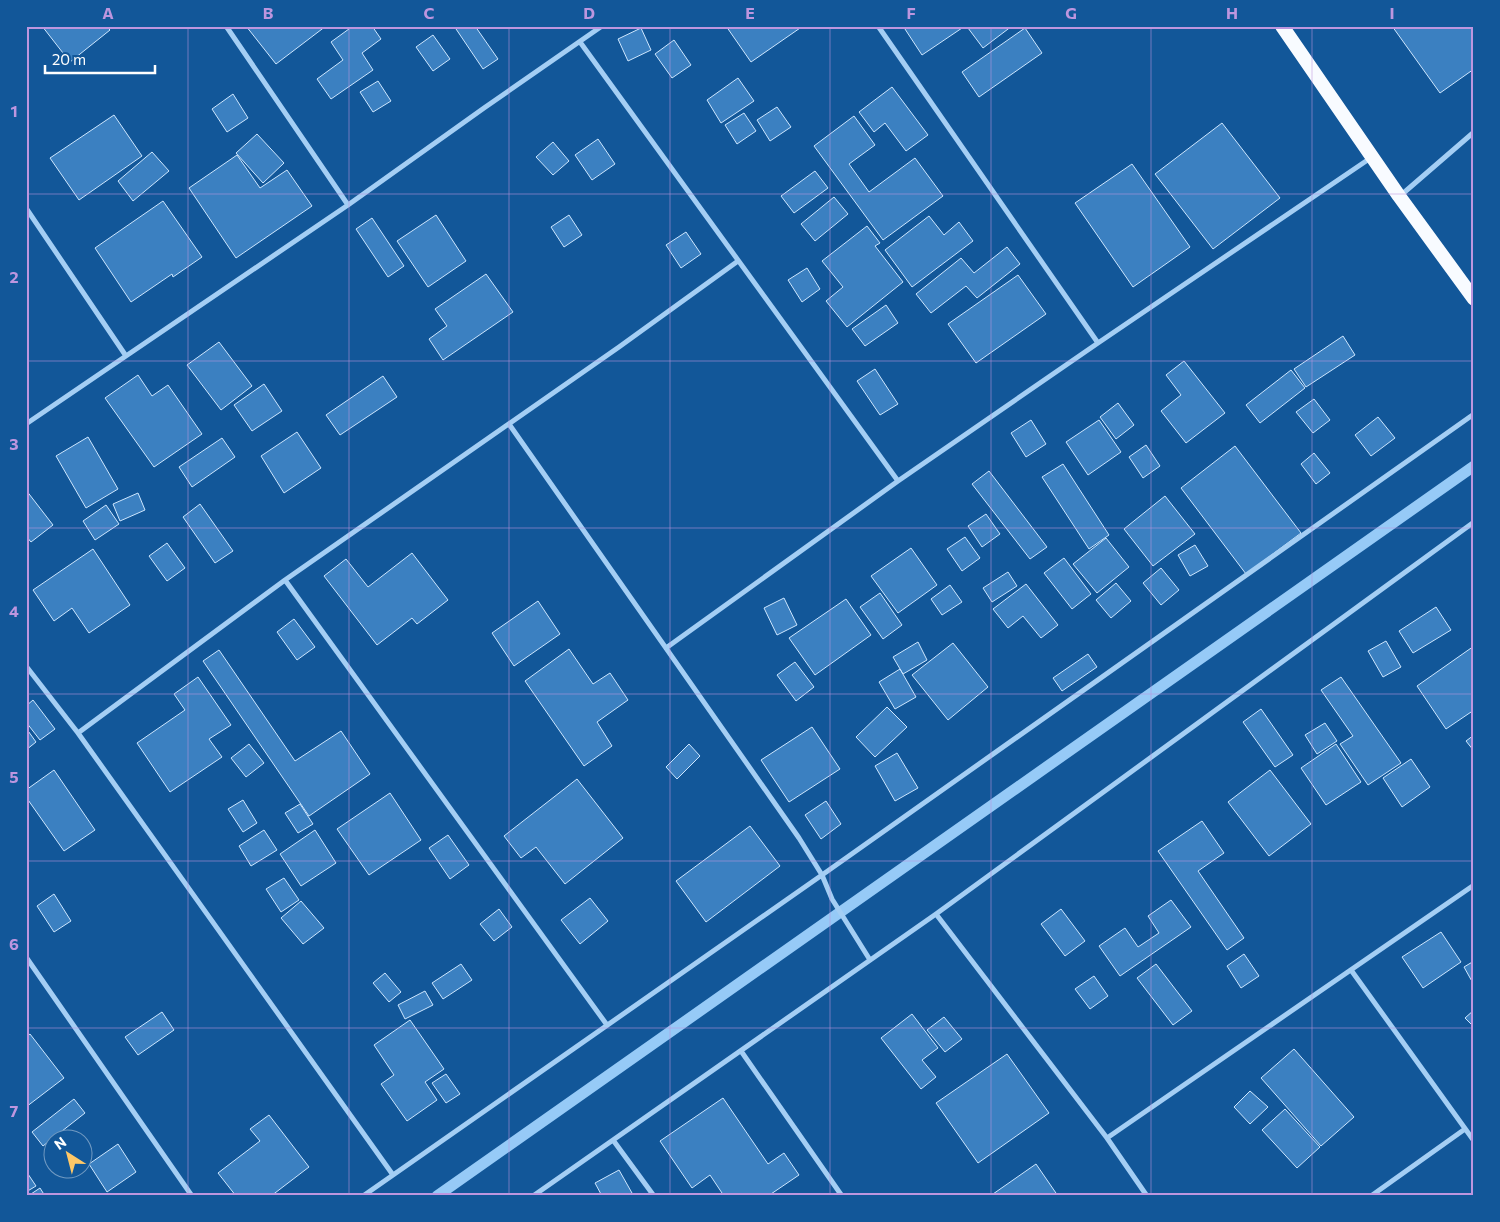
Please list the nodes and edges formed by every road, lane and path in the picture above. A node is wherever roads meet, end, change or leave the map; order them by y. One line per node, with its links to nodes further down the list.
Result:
1 (226, 26): 9 (street)
2 (602, 26): 5 (street)
3 (878, 26): 13 (street)
4 (1282, 26): 7 (highway)
5 (580, 42): 9 (street); 11 (street)
6 (1474, 132): 8 (street)
7 (1373, 156): 8 (highway); 13 (street)
8 (1399, 196): 12 (highway)
9 (348, 205): 14 (street)
10 (26, 208): 14 (street)
11 (738, 261): 17 (street); 18 (street)
12 (1474, 299)
13 (1098, 343): 18 (street)
14 (126, 356): 16 (street)
15 (1474, 414): 24 (street)
16 (26, 424)
17 (508, 424): 20 (street); 21 (street)
18 (898, 482): 21 (street)
19 (1474, 522): 26 (street)
20 (285, 580): 23 (street); 30 (street)
21 (666, 648): 24 (street)
22 (26, 666): 23 (street)
23 (78, 734): 36 (street)
24 (822, 875): 28 (street); 30 (street)
25 (1474, 885): 29 (street)
26 (936, 914): 28 (street); 33 (street)
27 (26, 957): 37 (street)
28 (870, 960): 31 (street)
29 (1351, 970): 32 (street); 33 (street)
30 (607, 1025): 36 (street)
31 (740, 1051): 34 (street); 41 (street)
32 (1465, 1129): 35 (street); 43 (street)
33 (1107, 1138): 42 (street)
34 (613, 1140): 39 (street); 40 (street)
35 (1474, 1141)
36 (393, 1175): 38 (street)
37 (192, 1196)
38 (363, 1196)
39 (533, 1196)
40 (654, 1196)
41 (842, 1196)
42 (1147, 1196)
43 (1370, 1196)

